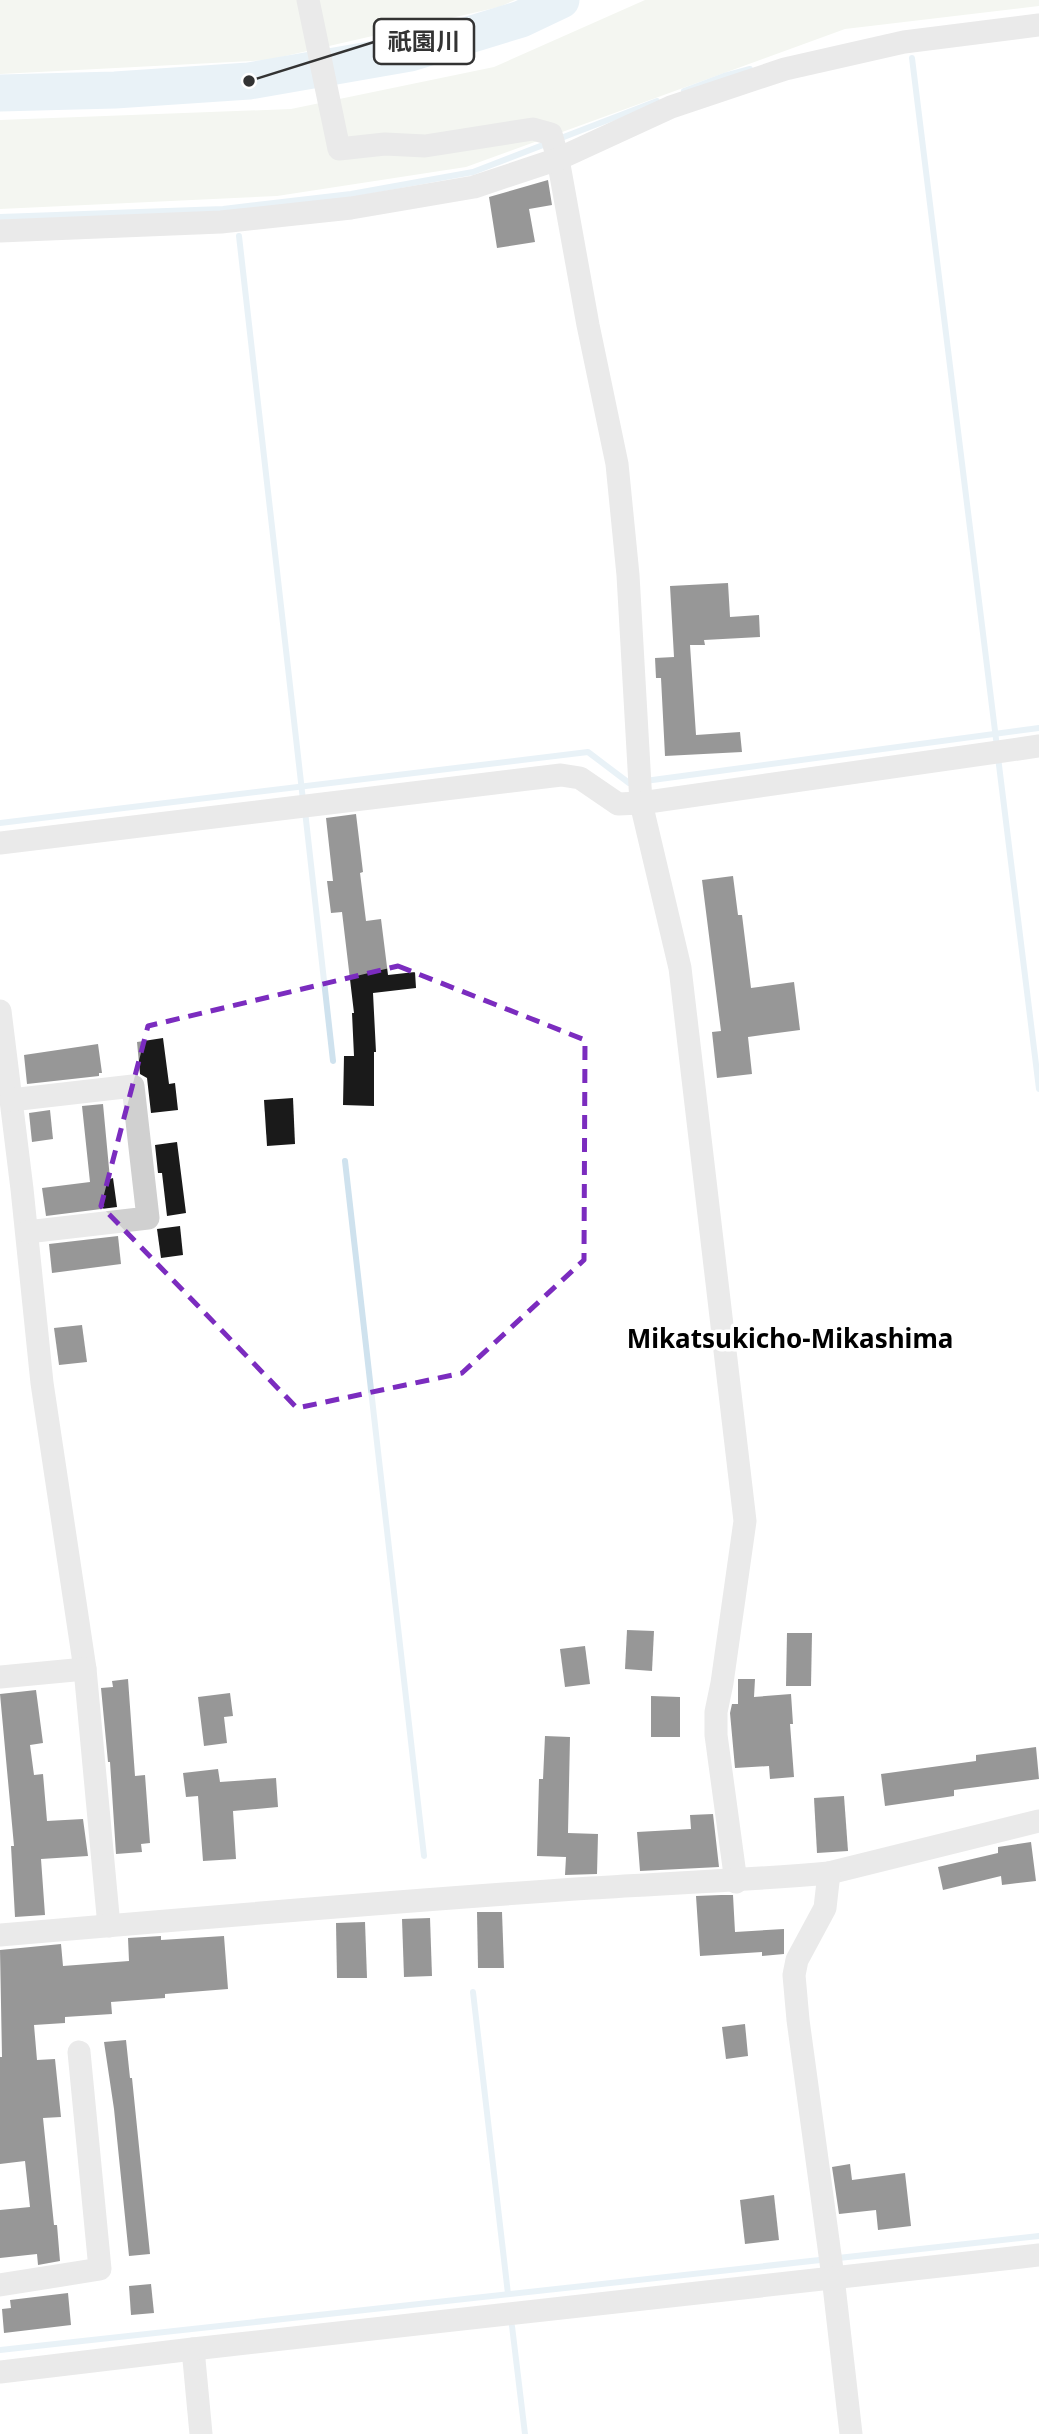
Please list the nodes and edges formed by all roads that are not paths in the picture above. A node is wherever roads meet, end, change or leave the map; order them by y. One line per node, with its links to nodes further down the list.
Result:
1 (308, 0): 3 (street)
2 (1039, 25): 3 (street)
3 (558, 159): 4 (street); 6 (street)
4 (0, 231)
5 (1039, 746): 6 (street)
6 (641, 803): 7 (street); 16 (street)
7 (0, 843)
8 (0, 1011): 9 (street)
9 (11, 1100): 10 (street); 11 (street)
10 (11, 1190): 11 (street)
11 (27, 1233): 12 (street)
12 (85, 1669): 13 (street); 17 (street)
13 (0, 1677)
14 (1039, 1821): 15 (street)
15 (829, 1872): 16 (street); 21 (street)
16 (736, 1882): 17 (street)
17 (109, 1926): 18 (street)
18 (0, 1934)
19 (79, 2052): 22 (street)
20 (1039, 2255): 21 (street)
21 (833, 2277): 23 (street); 26 (street)
22 (0, 2285)
23 (193, 2348): 24 (street); 25 (street)
24 (0, 2372)
25 (201, 2434)
26 (851, 2434)

